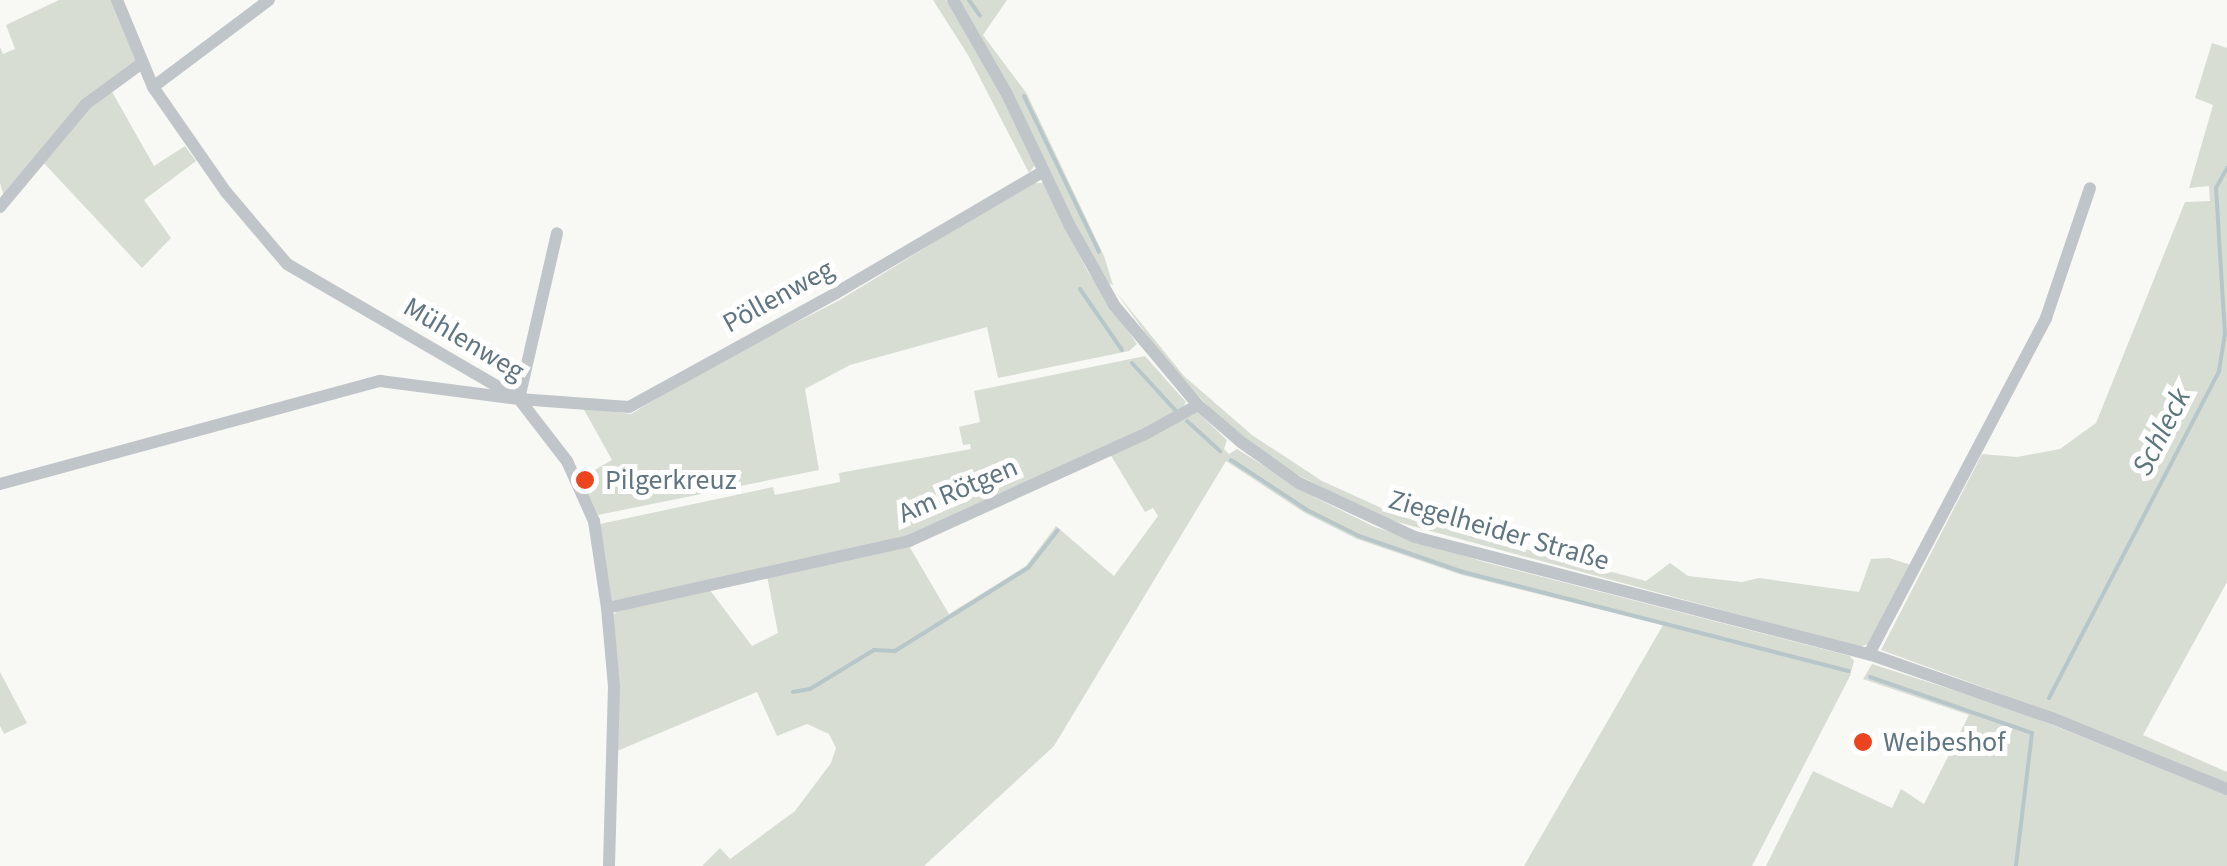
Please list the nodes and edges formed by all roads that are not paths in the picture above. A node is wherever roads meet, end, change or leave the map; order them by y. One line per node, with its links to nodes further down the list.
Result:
1 (117, 0): 4 (street, Mühlenweg)
2 (268, 0): 5 (street)
3 (952, 0): 6 (street, Ziegelheider Straße)
4 (142, 63): 5 (street, Mühlenweg); 8 (street)
5 (153, 87): 10 (street, Mühlenweg)
6 (1044, 170): 10 (street, Pöllenweg); 11 (street, Ziegelheider Straße)
7 (2090, 188): 14 (street)
8 (0, 207)
9 (556, 233): 10 (street)
10 (519, 399): 12 (street, Pöllenweg); 13 (street, Mühlenweg)
11 (1198, 405): 13 (street, Am Rötgen); 14 (street, Ziegelheider Straße)
12 (0, 484)
13 (607, 608): 16 (street, Mühlenweg)
14 (1869, 654): 15 (street, Ziegelheider Straße)
15 (2227, 790)
16 (608, 866)

